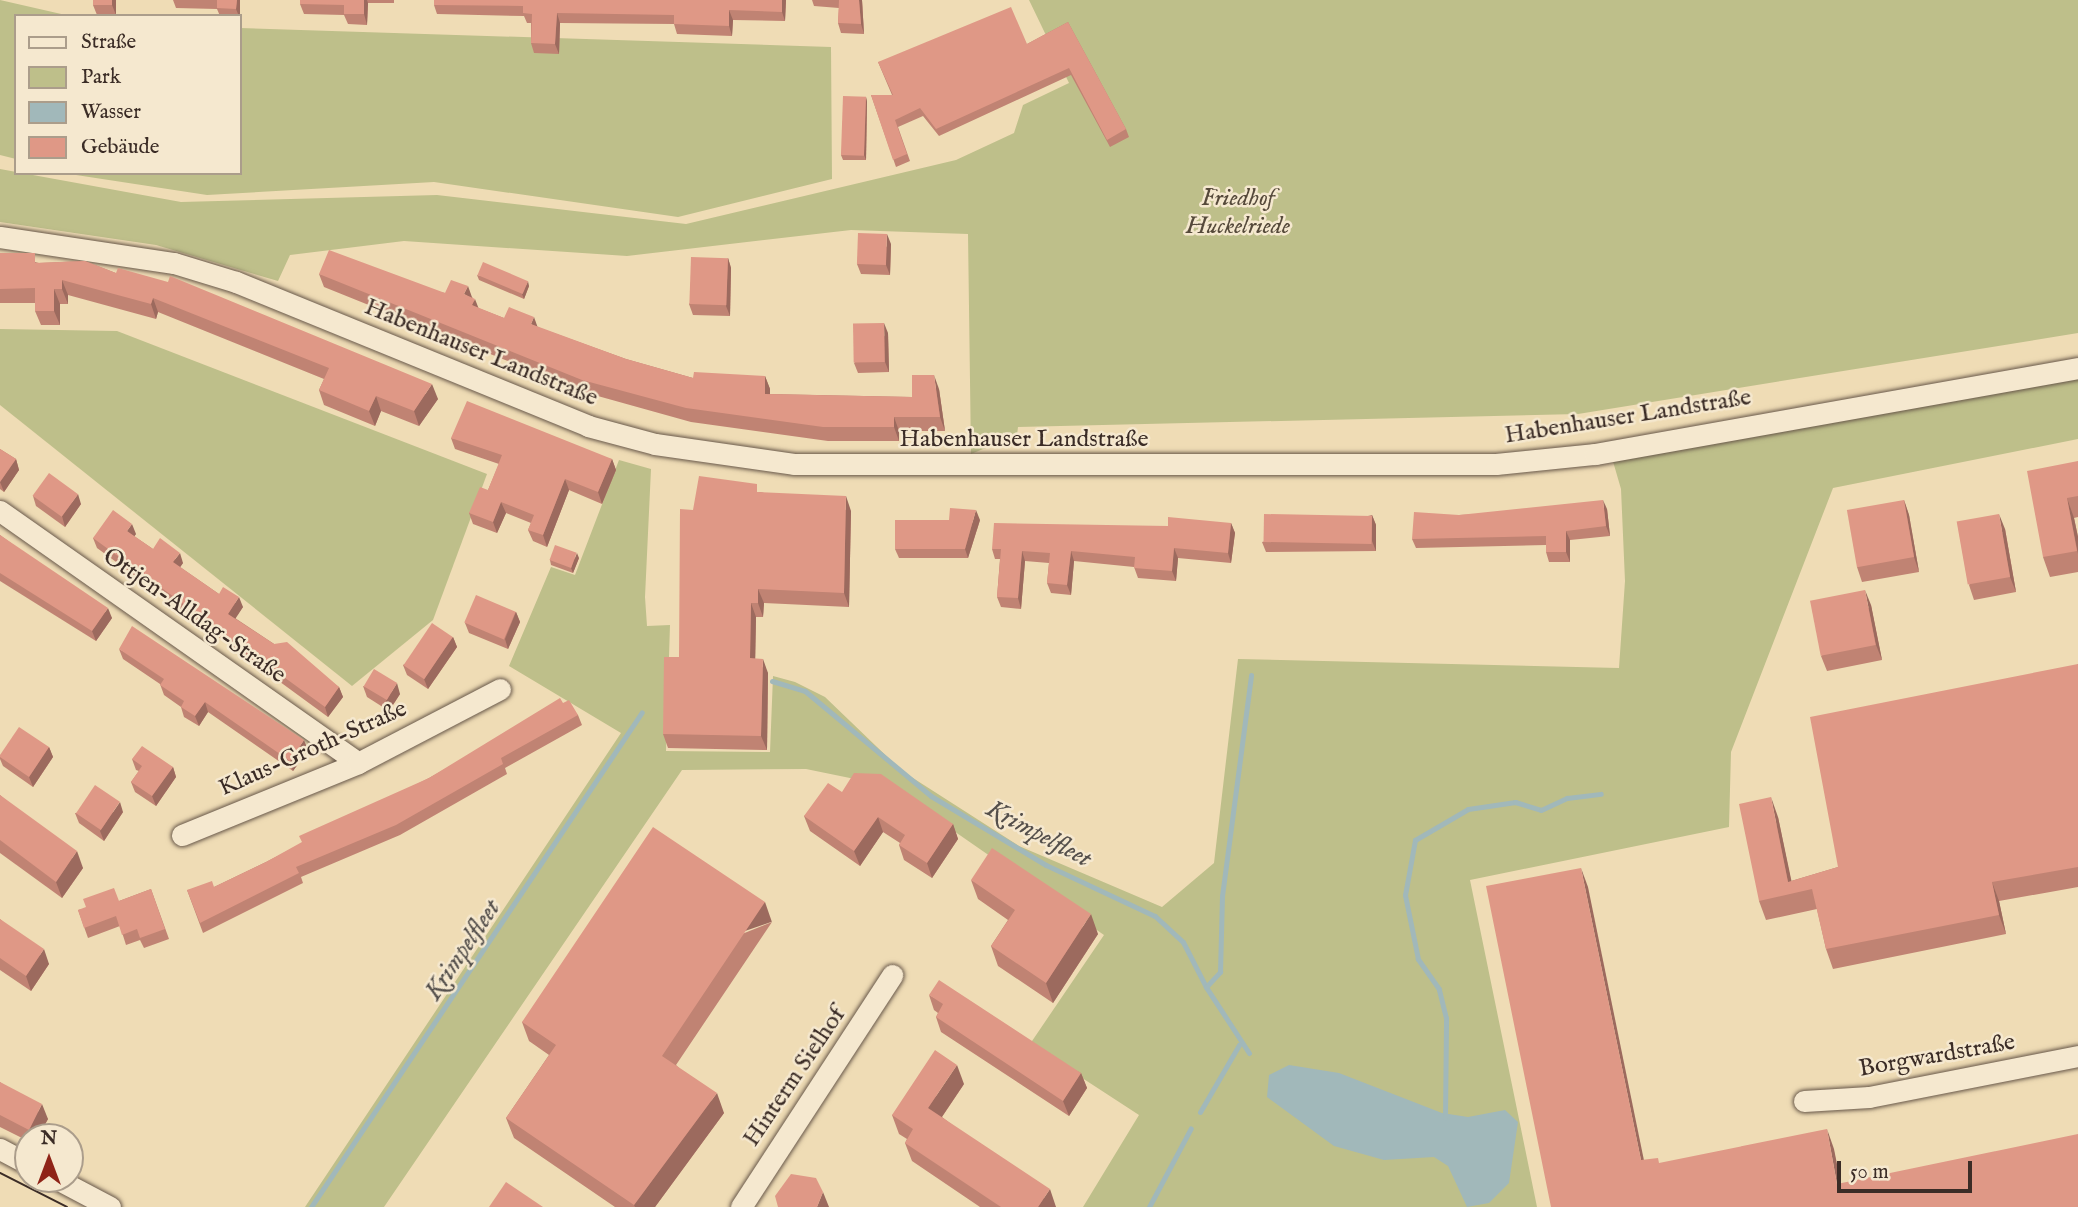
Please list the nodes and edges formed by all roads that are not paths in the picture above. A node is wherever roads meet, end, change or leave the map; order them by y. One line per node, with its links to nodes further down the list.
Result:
1 (0, 237): 2 (street, Habenhauser Landstraße)
2 (2078, 368)
3 (0, 511): 5 (street, Ottjen-Alldag-Straße)
4 (500, 689): 5 (street, Klaus-Groth-Straße)
5 (358, 764): 6 (street, Klaus-Groth-Straße)
6 (182, 835)
7 (892, 975): 12 (street, Hinterm Sielhof)
8 (2078, 1056): 9 (street, Borgwardstraße)
9 (1804, 1101)
10 (84, 1193): 11 (street)
11 (110, 1207)
12 (741, 1207)

